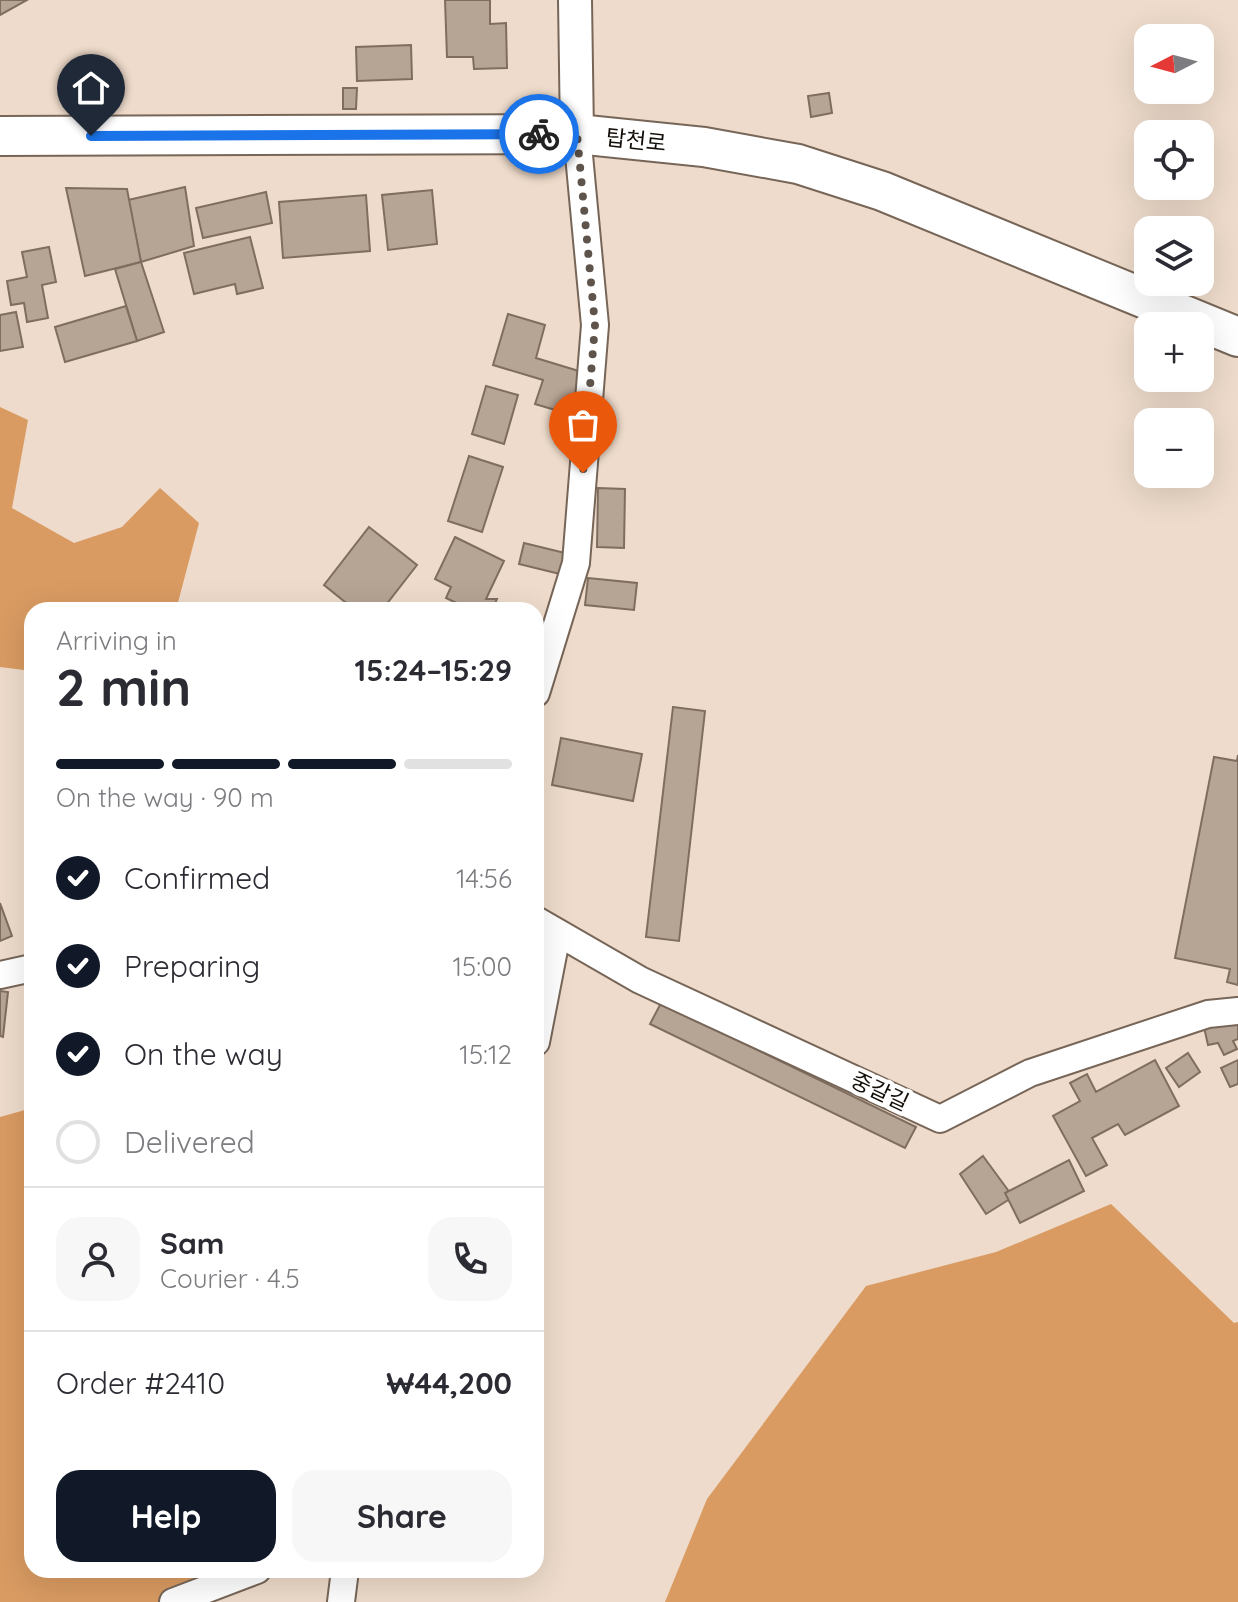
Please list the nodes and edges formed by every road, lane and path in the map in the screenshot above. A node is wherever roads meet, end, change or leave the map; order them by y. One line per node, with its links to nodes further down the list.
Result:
1 (575, 0): 2 (street)
2 (577, 134): 3 (main road, 탑천로); 4 (main road, 탑천로); 5 (street)
3 (0, 136)
4 (1238, 337)
5 (544, 667)
6 (546, 927): 7 (street); 10 (street, 중갈길)
7 (544, 950)
8 (24, 970): 9 (street)
9 (0, 975)
10 (1238, 1011)
11 (236, 1578): 13 (street)
12 (344, 1578): 14 (street)
13 (173, 1602)
14 (341, 1602)

